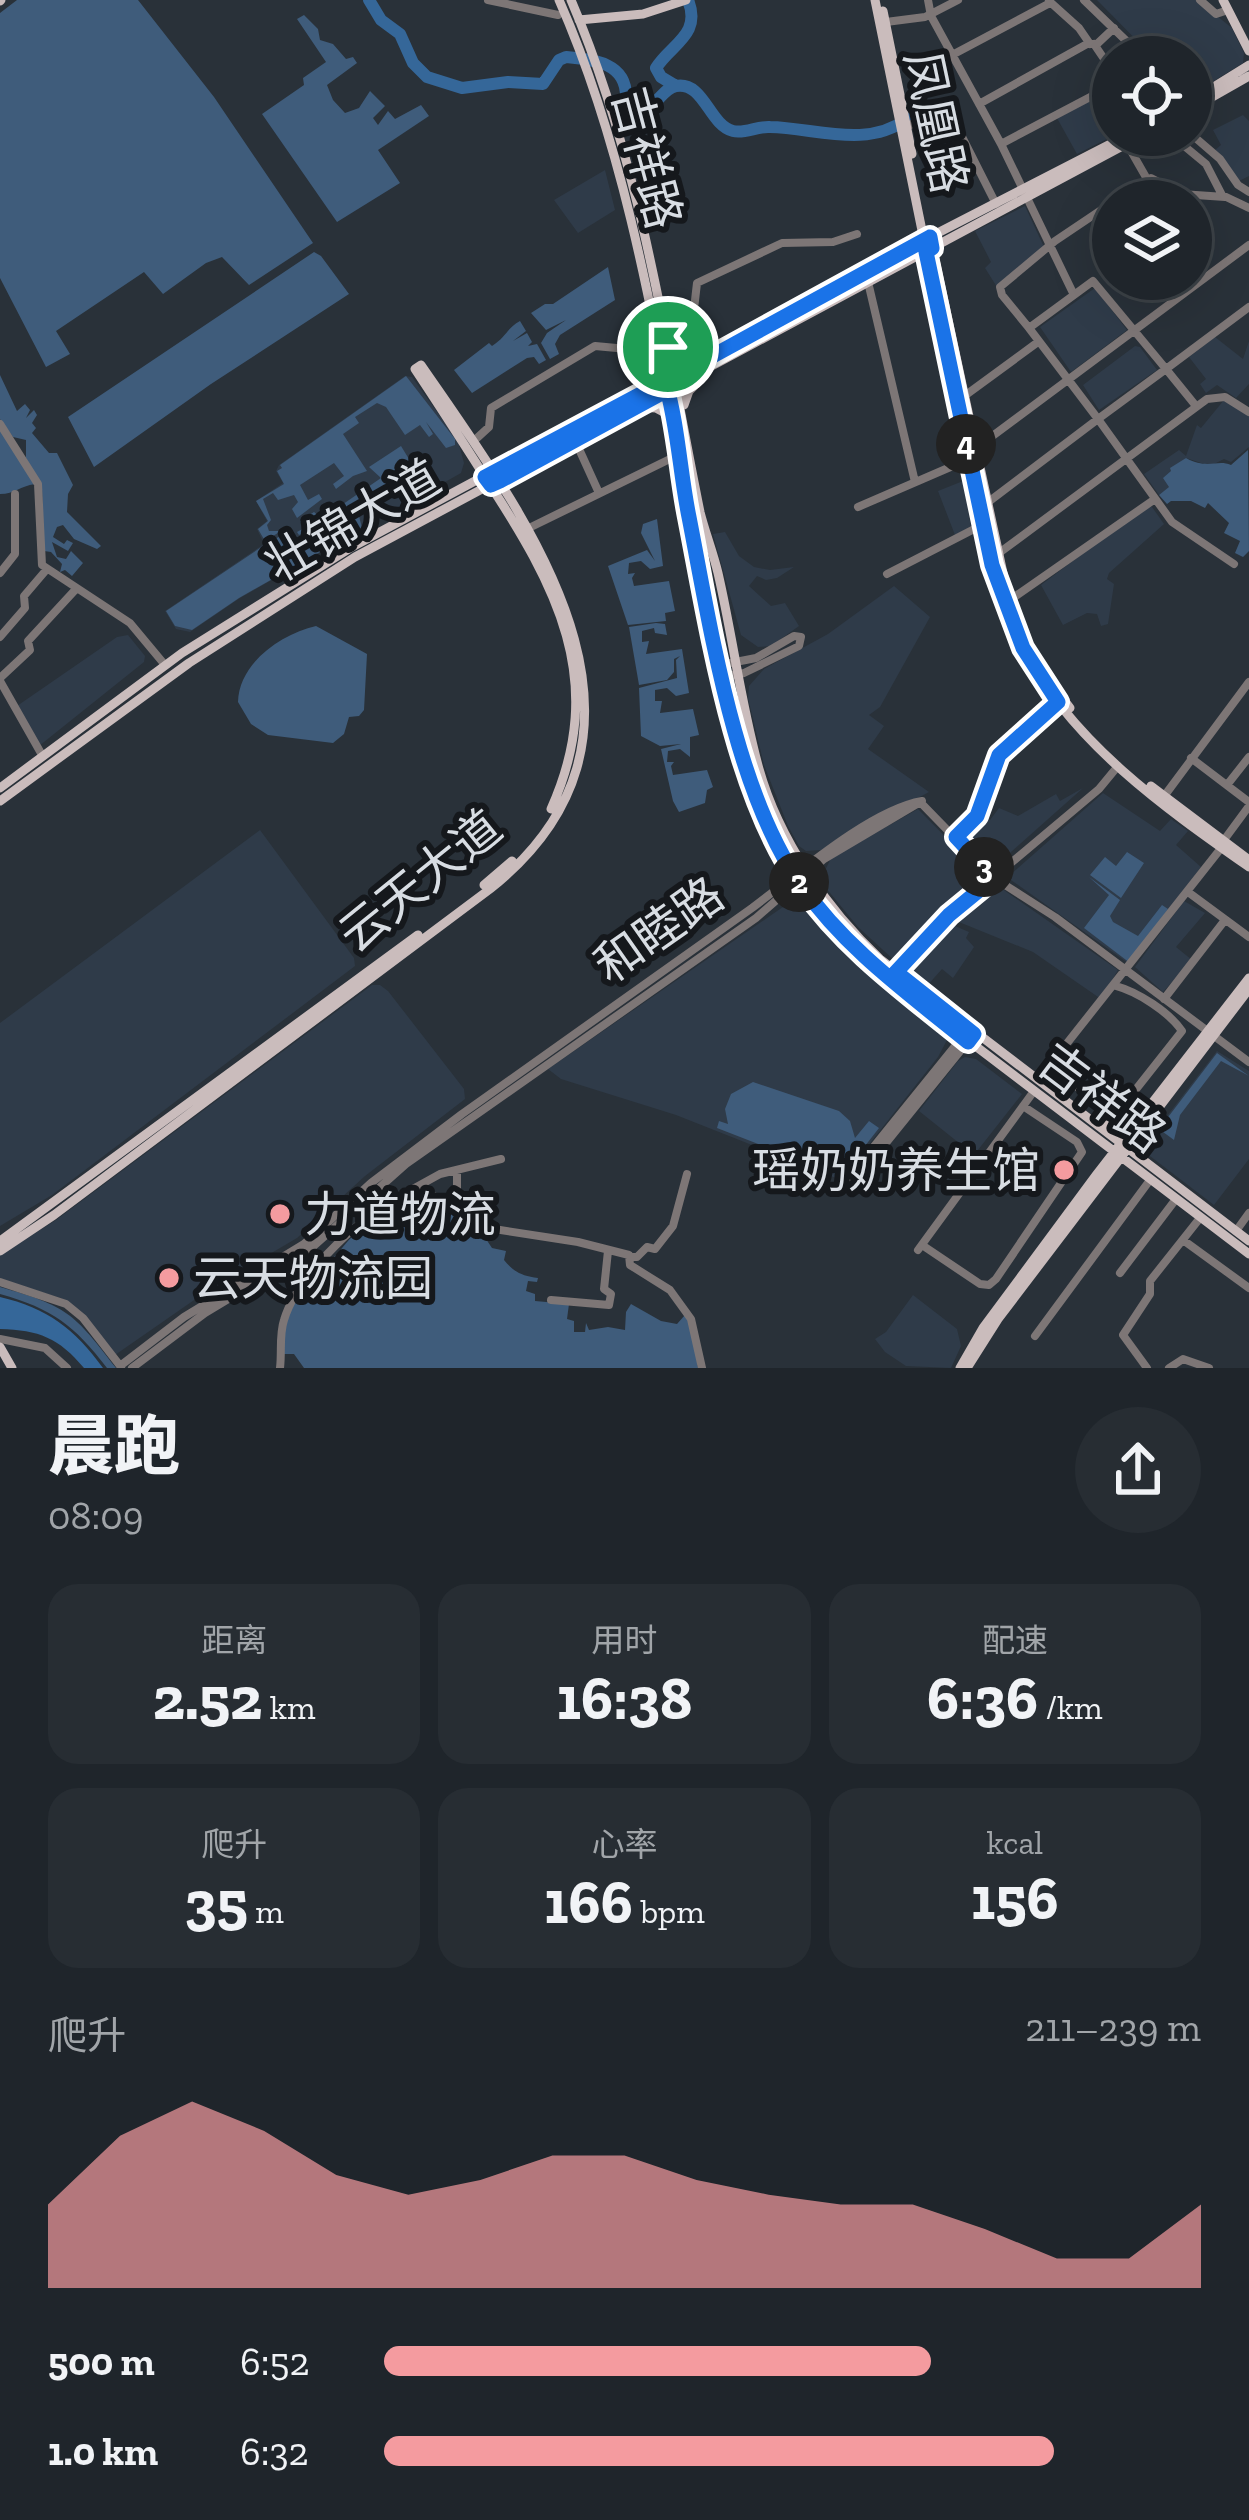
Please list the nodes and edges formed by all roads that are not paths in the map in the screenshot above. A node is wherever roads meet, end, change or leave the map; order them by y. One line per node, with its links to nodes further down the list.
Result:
1 (488, 0): 13 (street)
2 (560, 0): 13 (main road, 吉祥路)
3 (572, 0): 13 (main road, 吉祥路)
4 (879, 0): 14 (main road, 凤凰路); 30 (main road, 凤凰路)
5 (928, 0): 12 (street)
6 (958, 0): 12 (street)
7 (1087, 0): 15 (street); 18 (street)
8 (1200, 0): 11 (street)
9 (683, 1): 13 (main road)
10 (1049, 2): 19 (street); 23 (street)
11 (1226, 3): 20 (main road); 22 (main road)
12 (931, 16): 14 (street); 23 (street)
13 (569, 17): 54 (main road, 吉祥路)
14 (886, 22): 30 (main road, 凤凰路)
15 (1114, 28): 16 (street); 17 (street)
16 (1104, 36)
17 (1123, 36)
18 (1124, 36)
19 (1092, 39)
20 (1249, 40)
21 (1092, 44): 29 (street)
22 (1249, 51)
23 (954, 54): 29 (street)
24 (1249, 65): 26 (main road)
25 (1249, 76): 27 (main road)
26 (1212, 91)
27 (1212, 94)
28 (1092, 97): 31 (street)
29 (979, 104): 31 (street)
30 (903, 123): 40 (street); 44 (main road, 凤凰路)
31 (1001, 144): 38 (street)
32 (1212, 152): 37 (street)
33 (1097, 156): 38 (main road, 壮锦大道)
34 (1136, 156): 36 (street)
35 (1197, 156): 39 (street)
36 (1148, 179): 39 (street)
37 (1249, 192)
38 (1025, 194): 40 (main road, 壮锦大道); 44 (main road, 壮锦大道); 46 (street)
39 (1225, 197): 41 (street)
40 (997, 204): 44 (main road, 壮锦大道)
41 (1249, 208)
42 (1092, 216): 46 (street)
43 (857, 235): 50 (street)
44 (928, 244): 47 (main road, 壮锦大道); 55 (main road, 壮锦大道); 59 (main road, 凤凰路); 69 (main road, 凤凰路)
45 (1249, 245): 52 (street)
46 (1050, 246): 48 (street); 51 (street)
47 (868, 282): 55 (main road, 壮锦大道); 73 (street)
48 (1073, 293): 51 (street); 52 (street)
49 (1249, 307): 56 (street)
50 (668, 320)
51 (1029, 328): 53 (street)
52 (1135, 334): 56 (street); 57 (street)
53 (1039, 342): 57 (street); 59 (street)
54 (658, 348): 55 (main road); 58 (main road, 吉祥路); 60 (main road); 67 (street)
55 (711, 362): 58 (main road, 壮锦大道); 62 (main road)
56 (1166, 369): 61 (street); 65 (street)
57 (1070, 381): 65 (street); 69 (street)
58 (672, 383): 60 (main road, 壮锦大道); 62 (main road, 吉祥路); 64 (main road, 吉祥路)
59 (963, 397): 69 (main road, 凤凰路)
60 (632, 404): 64 (main road); 72 (main road, 壮锦大道)
61 (1196, 406): 63 (street); 71 (street)
62 (683, 410): 88 (main road, 吉祥路)
63 (1249, 412)
64 (671, 416): 89 (main road, 吉祥路)
65 (1098, 418): 71 (street); 77 (street)
66 (0, 424): 83 (street)
67 (477, 438)
68 (579, 449): 75 (street)
69 (972, 454): 73 (street); 77 (main road, 凤凰路); 79 (main road, 凤凰路)
70 (674, 458): 75 (street)
71 (1128, 459): 76 (street); 81 (street)
72 (493, 479): 72 (main road, 云天大道); 92 (main road, 壮锦大道); 105 (main road, 壮锦大道); 146 (main road, 云天大道); 149 (main road, 云天大道)
73 (915, 482): 78 (street)
74 (15, 494): 84 (street)
75 (599, 494): 80 (street)
76 (1155, 499): 82 (street); 87 (street)
77 (986, 504): 81 (main road, 凤凰路)
78 (858, 507)
79 (982, 525): 85 (street); 97 (main road, 凤凰路)
80 (531, 527)
81 (997, 554): 87 (main road, 凤凰路)
82 (1234, 564)
83 (47, 569): 86 (street); 90 (street)
84 (0, 573)
85 (886, 574)
86 (76, 589): 92 (street); 95 (street)
87 (1010, 600): 104 (main road, 凤凰路)
88 (726, 614): 89 (main road); 91 (main road, 吉祥路)
89 (710, 616): 93 (main road, 吉祥路)
90 (0, 637)
91 (736, 663): 93 (street); 94 (main road, 吉祥路); 94 (street)
92 (165, 665): 98 (main road, 壮锦大道)
93 (721, 671): 94 (street); 112 (main road, 吉祥路)
94 (738, 675): 110 (main road, 吉祥路)
95 (0, 680): 98 (street)
96 (1249, 682): 100 (street)
97 (1058, 702): 101 (main road, 凤凰路); 107 (street)
98 (43, 755): 103 (main road, 壮锦大道)
99 (1249, 757): 102 (street)
100 (1191, 758): 102 (street); 104 (street)
101 (1118, 766): 108 (main road, 凤凰路); 111 (street)
102 (1227, 785): 106 (street)
103 (0, 788)
104 (1165, 795): 108 (main road, 凤凰路)
105 (0, 801)
106 (1249, 804): 108 (street)
107 (956, 837): 110 (street, 和睦路); 111 (street)
108 (1223, 843): 109 (main road, 凤凰路); 113 (street)
109 (1249, 864)
110 (807, 868): 112 (street, 和睦路); 117 (main road, 吉祥路)
111 (994, 878): 116 (street); 117 (street)
112 (797, 879): 117 (main road, 吉祥路); 158 (street, 和睦路); 161 (street, 和睦路)
113 (1188, 892): 114 (street); 116 (street)
114 (1225, 920): 115 (street); 121 (street)
115 (1249, 937)
116 (1127, 972): 119 (street); 121 (street)
117 (892, 973): 123 (main road, 吉祥路)
118 (1249, 978): 122 (main road)
119 (1116, 986): 125 (street); 125 (street)
120 (1249, 989): 122 (main road)
121 (1164, 999): 122 (street)
122 (1210, 1034): 124 (street); 129 (main road)
123 (968, 1035): 126 (main road, 吉祥路); 138 (street)
124 (1249, 1062)
125 (1048, 1066): 126 (street)
126 (1036, 1086): 127 (street); 128 (main road, 吉祥路); 130 (main road, 吉祥路)
127 (1023, 1106): 127 (street)
128 (1087, 1119): 129 (main road); 131 (main road, 吉祥路)
129 (1142, 1122): 131 (main road); 133 (main road)
130 (1093, 1134): 131 (main road, 吉祥路); 136 (main road)
131 (1121, 1150): 133 (main road, 吉祥路); 136 (main road); 137 (main road, 吉祥路)
132 (501, 1159): 134 (street)
133 (1145, 1163): 144 (main road, 吉祥路)
134 (457, 1170): 139 (street); 141 (street)
135 (687, 1174): 151 (street)
136 (1100, 1177): 137 (main road); 164 (main road)
137 (1149, 1179): 140 (main road, 吉祥路); 156 (street)
138 (849, 1183)
139 (410, 1190): 141 (street); 162 (street)
140 (1176, 1199): 143 (main road, 吉祥路); 152 (street)
141 (457, 1209): 148 (street)
142 (1249, 1213): 144 (street)
143 (1200, 1217): 145 (street); 150 (main road, 吉祥路)
144 (1235, 1231): 147 (main road, 吉祥路)
145 (1184, 1240): 154 (street); 165 (street)
146 (0, 1241)
147 (1249, 1241)
148 (608, 1250): 151 (street); 155 (street)
149 (0, 1251)
150 (1249, 1254)
151 (629, 1257): 163 (street)
152 (1120, 1273)
153 (0, 1282): 158 (street)
154 (1247, 1282)
155 (551, 1300)
156 (1035, 1336)
157 (0, 1346): 159 (main road); 160 (street)
158 (121, 1367)
159 (10, 1368)
160 (67, 1368)
161 (132, 1368)
162 (280, 1368)
163 (702, 1368)
164 (964, 1368)
165 (1147, 1368)
166 (1169, 1368): 167 (street)
167 (1209, 1368)

